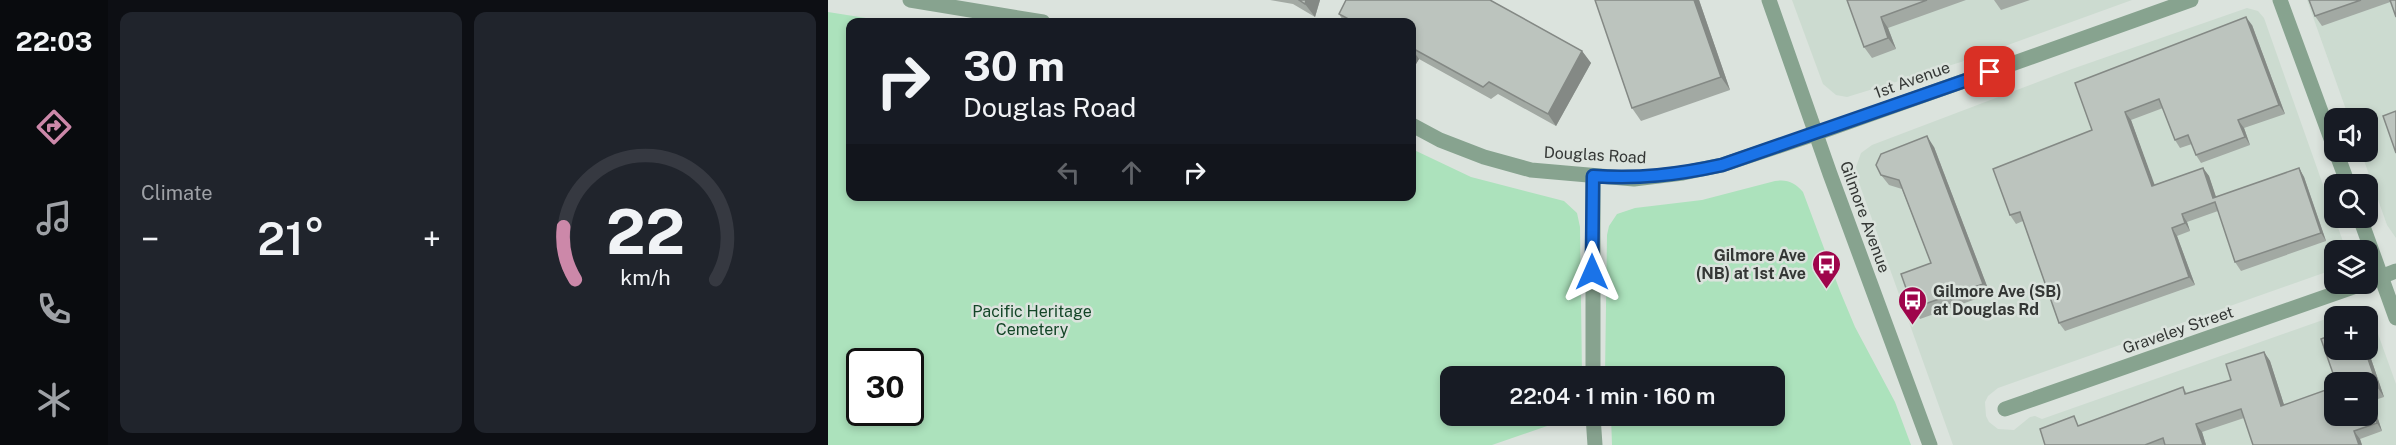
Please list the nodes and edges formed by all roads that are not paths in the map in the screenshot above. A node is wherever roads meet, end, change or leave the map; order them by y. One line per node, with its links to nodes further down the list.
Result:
1 (910, 0): 5 (street)
2 (1769, 0): 9 (street, Gilmore Avenue)
3 (2191, 0): 9 (street, 1st Avenue)
4 (2280, 0): 7 (street)
5 (927, 1): 6 (street)
6 (1021, 18)
7 (2324, 120)
8 (1416, 127): 10 (street, Douglas Road)
9 (1815, 134): 10 (street, Douglas Road); 19 (street, Gilmore Avenue)
10 (1593, 176): 15 (street)
11 (2364, 228): 12 (street)
12 (2382, 276): 14 (street)
13 (2333, 294): 16 (street, Graveley Street)
14 (2396, 318)
15 (1593, 366)
16 (2005, 409)
17 (1594, 426): 18 (street)
18 (1595, 445)
19 (1930, 445)

